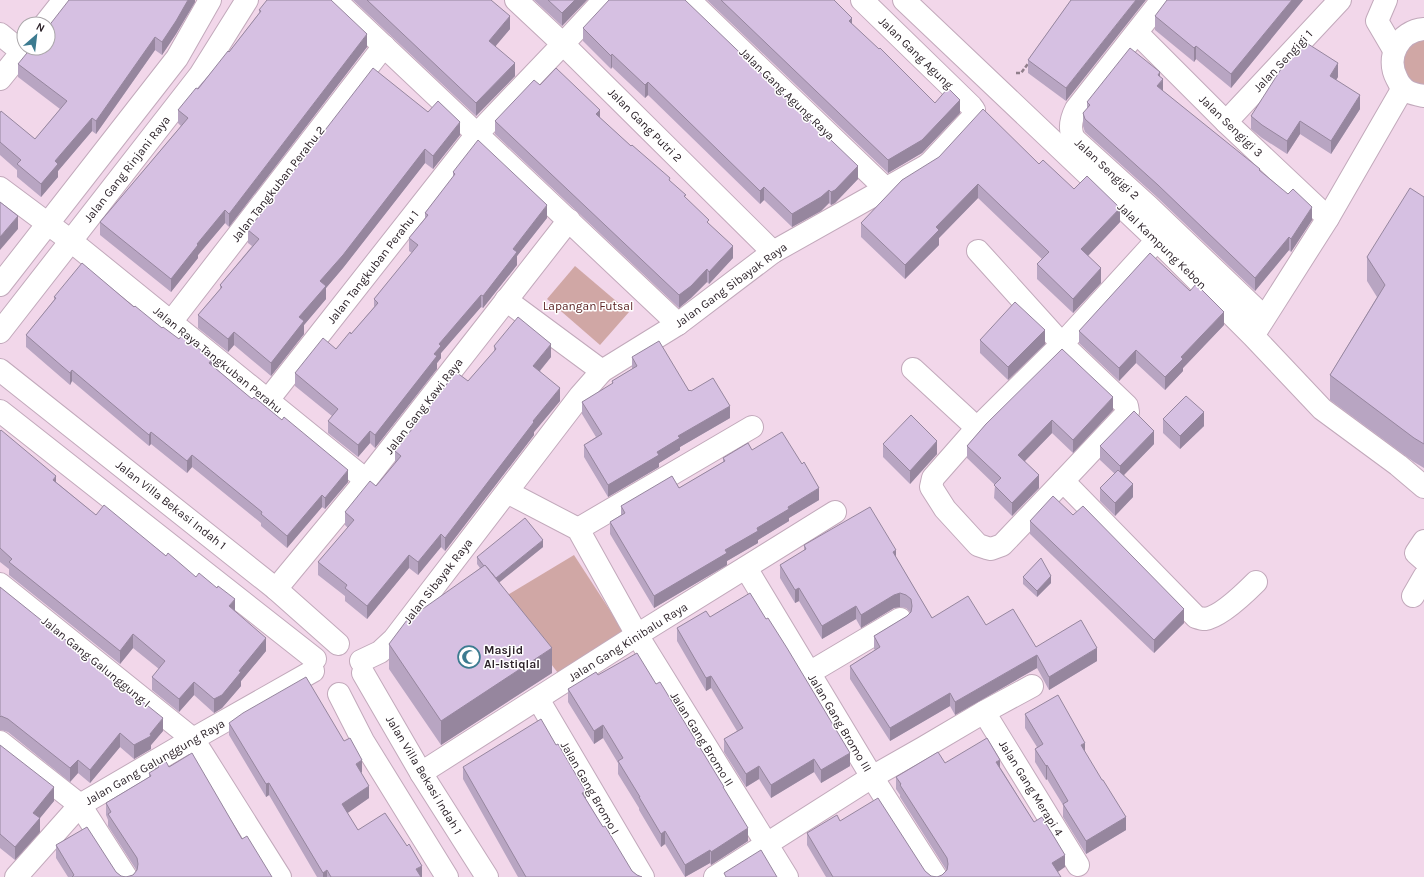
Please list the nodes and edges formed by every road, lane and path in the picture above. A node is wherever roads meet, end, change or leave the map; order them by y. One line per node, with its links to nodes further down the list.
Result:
1 (64, 0): 13 (street)
2 (210, 0): 22 (street)
3 (248, 0): 25 (street, Jalan Gang Rinjani Raya)
4 (335, 0): 19 (street)
5 (516, 0): 17 (street, Jalan Gang Putri 2)
6 (604, 0): 17 (street, Jalan Tangkuban Perahu 1)
7 (689, 0): 32 (street, Jalan Gang Agung Raya)
8 (862, 0): 28 (street, Jalan Gang Agung)
9 (904, 0): 36 (street, Jalal Kampung Kebon)
10 (1162, 0): 15 (street, Jalan Sengigi 2)
11 (1340, 0): 29 (street, Jalan Sengigi 1)
12 (1386, 0): 20 (street)
13 (51, 16)
14 (1424, 29): 20 (street)
15 (1137, 33): 29 (street, Jalan Sengigi 3); 42 (street, Jalan Sengigi 2)
16 (0, 34): 18 (street)
17 (563, 44): 30 (street, Jalan Tangkuban Perahu 1); 39 (street, Jalan Gang Putri 2)
18 (16, 45)
19 (384, 46): 30 (street); 43 (street, Jalan Tangkuban Perahu 2)
20 (1394, 50): 27 (street)
21 (19, 56): 26 (street)
22 (176, 58): 25 (street); 35 (street)
23 (1030, 60): 24 (path)
24 (1011, 74)
25 (200, 75): 37 (street, Jalan Gang Rinjani Raya)
26 (0, 79)
27 (1415, 95): 33 (street)
28 (971, 106): 32 (street, Jalan Gang Sibayak Raya)
29 (1226, 122): 33 (street, Jalan Sengigi 3)
30 (478, 134): 34 (street); 51 (street, Jalan Tangkuban Perahu 1)
31 (0, 188): 35 (street, Jalan Raya Tangkuban Perahu)
32 (886, 188): 39 (street, Jalan Gang Sibayak Raya)
33 (1328, 218): 42 (street)
34 (568, 220): 41 (street, Jalan Gang Kawi Raya); 44 (street)
35 (48, 223): 37 (street, Jalan Raya Tangkuban Perahu); 40 (street)
36 (1157, 240): 46 (street, Jalal Kampung Kebon); 47 (street)
37 (71, 241): 43 (street, Jalan Raya Tangkuban Perahu); 45 (street, Jalan Gang Rinjani Raya)
38 (978, 251): 47 (street)
39 (773, 252): 44 (street, Jalan Gang Sibayak Raya)
40 (0, 285)
41 (506, 300): 50 (street); 55 (street, Jalan Gang Kawi Raya)
42 (1264, 317): 46 (street)
43 (171, 322): 51 (street, Jalan Raya Tangkuban Perahu)
44 (678, 324): 50 (street, Jalan Gang Sibayak Raya)
45 (0, 332)
46 (1253, 336): 57 (street, Jalal Kampung Kebon)
47 (1062, 344): 54 (street); 56 (street)
48 (913, 369): 54 (street)
49 (0, 370): 67 (street, Jalan Villa Bekasi Indah 1)
50 (602, 371): 58 (street, Jalan Gang Sibayak Raya)
51 (268, 400): 55 (street, Jalan Raya Tangkuban Perahu)
52 (0, 411): 72 (street)
53 (752, 427): 60 (street)
54 (977, 428): 56 (street)
55 (366, 480): 67 (street, Jalan Gang Kawi Raya)
56 (1063, 481): 65 (street)
57 (1424, 487)
58 (507, 492): 60 (street); 73 (street, Jalan Sibayak Raya)
59 (835, 512): 63 (street, Jalan Gang Kinibalu Raya)
60 (578, 529): 70 (street, Jalan Gang Bromo II)
61 (1424, 541): 62 (street)
62 (1424, 560)
63 (746, 568): 70 (street, Jalan Gang Kinibalu Raya); 74 (street, Jalan Gang Bromo III)
64 (1424, 577): 68 (street)
65 (1256, 582)
66 (0, 584): 79 (street, Jalan Gang Galunggung I)
67 (276, 589): 71 (street, Jalan Villa Bekasi Indah 1)
68 (1413, 596)
69 (900, 620): 74 (street)
70 (637, 635): 77 (street, Jalan Gang Kinibalu Raya); 84 (street, Jalan Gang Bromo II)
71 (338, 644): 72 (street); 73 (street)
72 (314, 665): 76 (street); 79 (street, Jalan Gang Galunggung Raya)
73 (362, 667): 76 (street); 81 (street, Jalan Villa Bekasi Indah 1)
74 (809, 673): 82 (street, Jalan Gang Bromo III)
75 (1032, 686): 78 (street)
76 (339, 694): 89 (street)
77 (538, 699): 81 (street, Jalan Gang Kinibalu Raya); 91 (street, Jalan Gang Bromo I)
78 (984, 712): 82 (street); 85 (street, Jalan Gang Merapi 4)
79 (192, 739): 83 (street, Jalan Gang Galunggung Raya); 88 (street, Jalan Gang Galunggung I)
80 (0, 742): 83 (street)
81 (421, 773): 90 (street, Jalan Villa Bekasi Indah 1)
82 (872, 777): 84 (street); 94 (street, Jalan Gang Bromo III)
83 (80, 806): 86 (street, Jalan Gang Galunggung Raya); 87 (street)
84 (766, 844): 92 (street); 93 (street, Jalan Gang Bromo II)
85 (1078, 865)
86 (16, 877)
87 (126, 877)
88 (280, 877)
89 (447, 877)
90 (487, 877)
91 (643, 877)
92 (715, 877)
93 (787, 877)
94 (936, 877)

